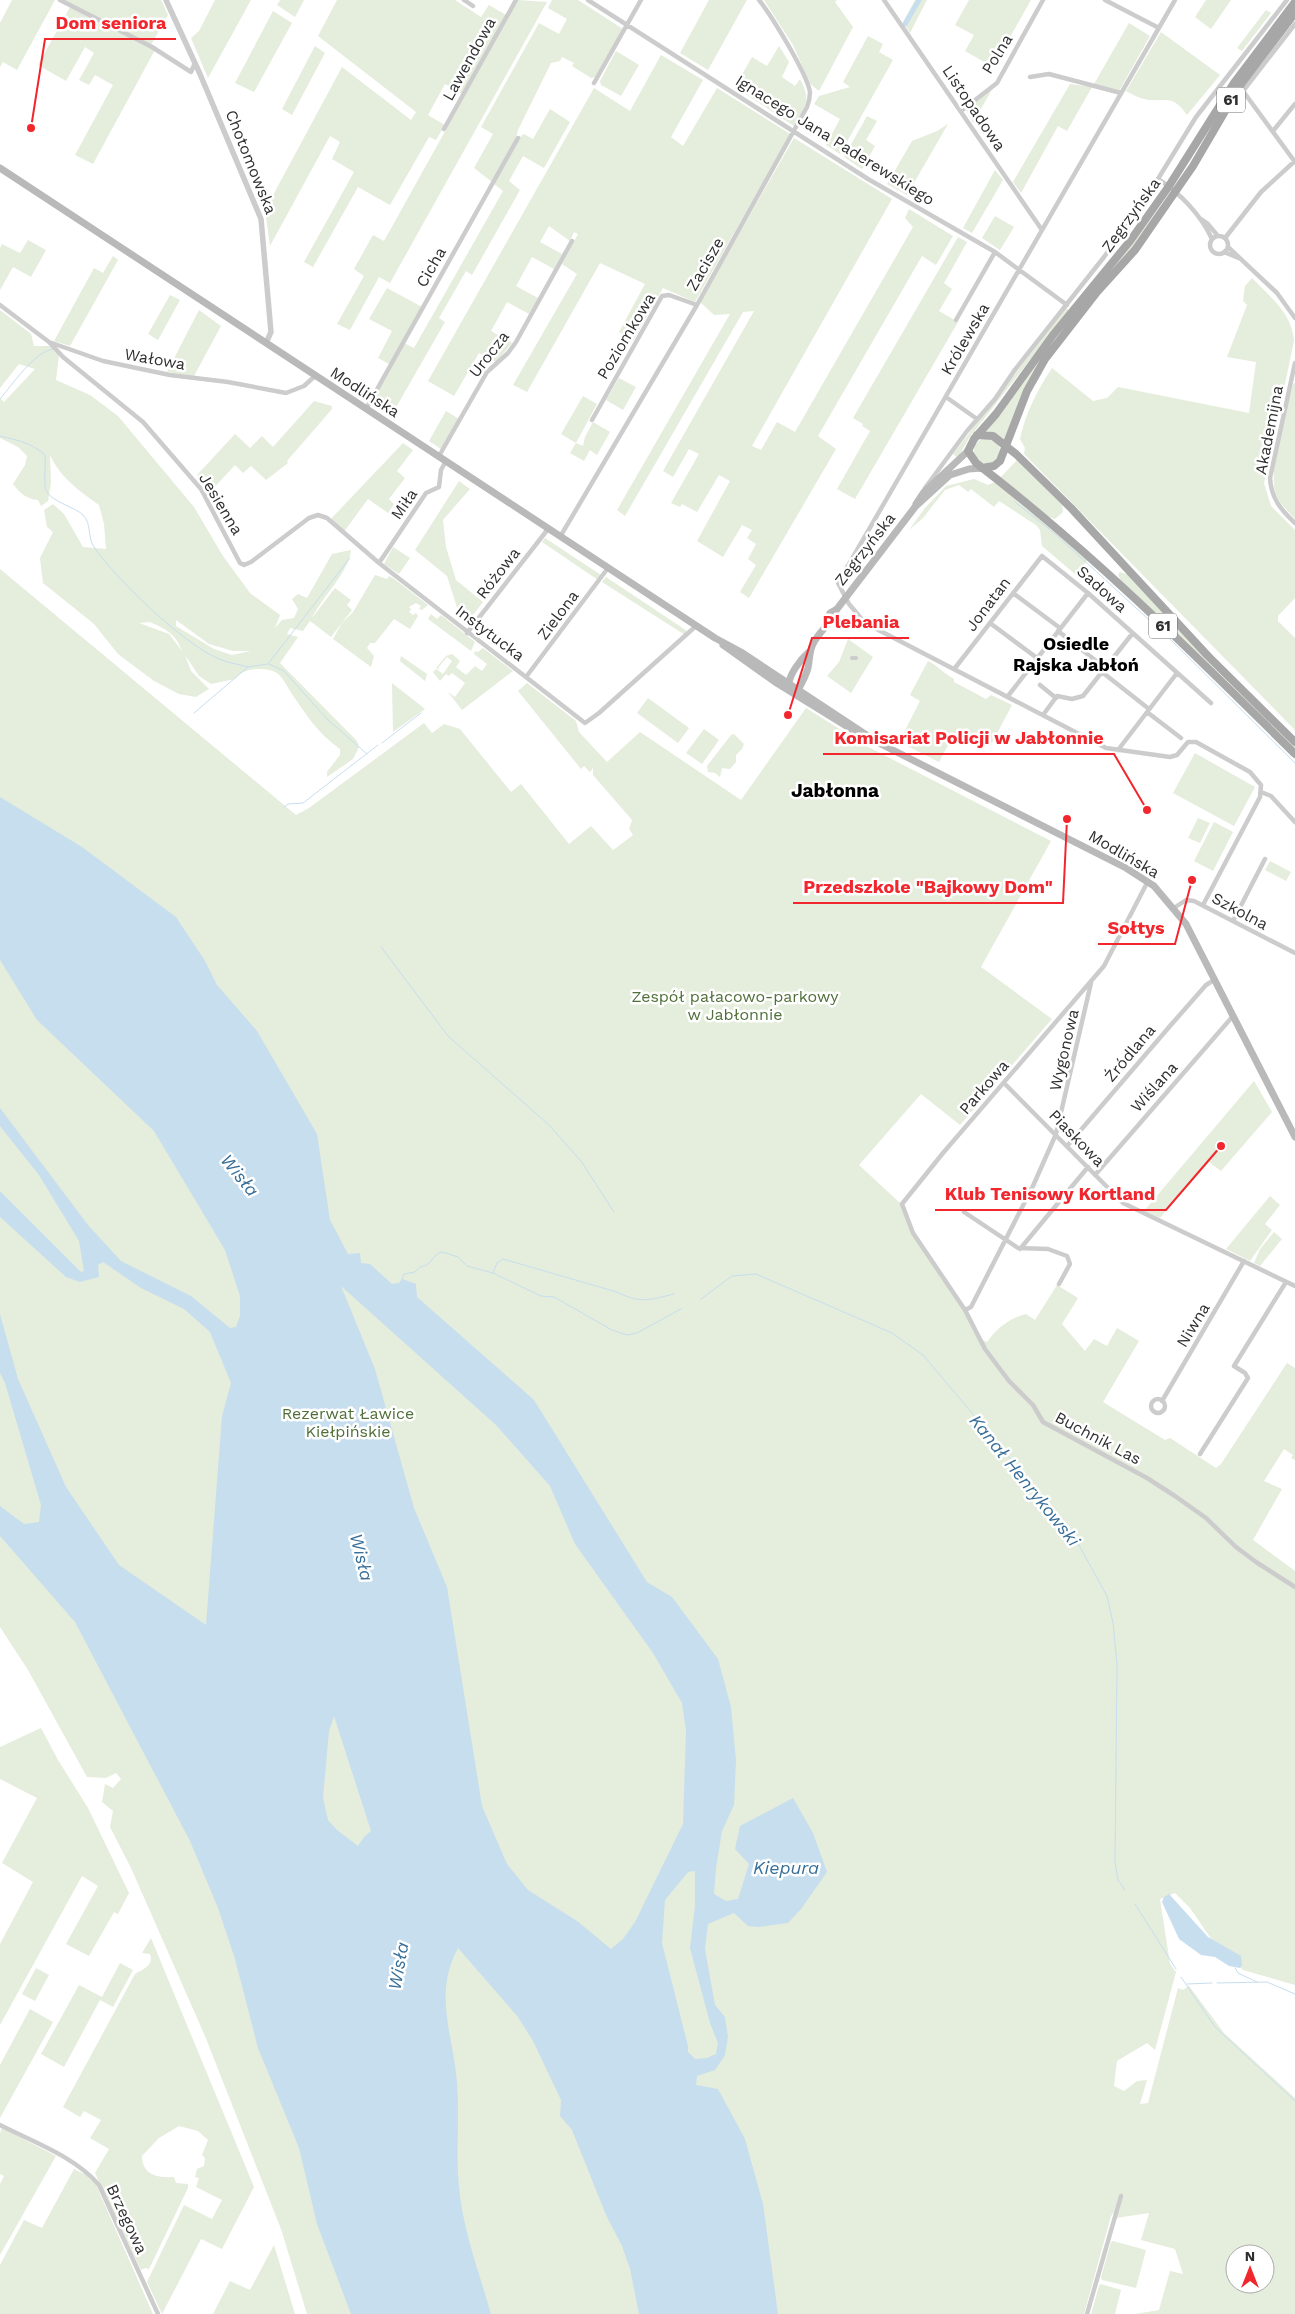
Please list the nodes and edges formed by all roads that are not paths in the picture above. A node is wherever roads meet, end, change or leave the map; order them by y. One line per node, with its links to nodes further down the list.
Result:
1 (60, 0): 19 (street)
2 (166, 0): 19 (street, Chotomowska)
3 (464, 0): 14 (street)
4 (516, 0): 27 (street, Lawendowa)
5 (588, 0): 17 (street, Ignacego Jana Paderewskiego)
6 (641, 0): 17 (street)
7 (759, 0): 28 (street, Zacisze)
8 (884, 0): 26 (street, Listopadowa)
9 (1043, 0): 26 (street, Polna)
10 (1105, 0): 18 (street)
11 (1175, 0): 18 (street, Królewska)
12 (1286, 0): 33 (street)
13 (1295, 2): 34 (main road, Zegrzyńska / 61)
14 (473, 6)
15 (1295, 13): 25 (main road, Zegrzyńska / 61)
16 (1295, 24): 22 (street)
17 (627, 25): 21 (street); 28 (street, Ignacego Jana Paderewskiego)
18 (1159, 28): 23 (street, Królewska)
19 (195, 63): 53 (street, Chotomowska)
20 (1030, 77): 23 (street)
21 (594, 83)
22 (1243, 91): 25 (street); 29 (street)
23 (1121, 93): 37 (street, Królewska)
24 (1295, 104): 29 (street)
25 (1226, 107): 35 (main road, Zegrzyńska / 61)
26 (961, 111): 37 (street, Listopadowa)
27 (444, 129)
28 (795, 131): 43 (street, Ignacego Jana Paderewskiego); 48 (street, Zacisze)
29 (1273, 131): 31 (street)
30 (518, 138): 57 (street, Cicha)
31 (1295, 162): 39 (street)
32 (0, 168): 53 (main road, Modlińska)
33 (1158, 179): 34 (street); 49 (street)
34 (1169, 186): 35 (street); 60 (main road, Zegrzyńska / 61)
35 (1176, 192): 36 (street); 61 (main road, Zegrzyńska / 61)
36 (1200, 218): 38 (street); 40 (street)
37 (1042, 230): 46 (street, Królewska)
38 (1218, 236): 39 (street); 40 (street)
39 (1225, 238): 42 (street)
40 (1212, 239): 44 (street)
41 (572, 241): 63 (street, Urocza)
42 (1228, 247): 44 (street); 45 (street)
43 (995, 252): 46 (street, Ignacego Jana Paderewskiego); 51 (street)
44 (1224, 252): 45 (street)
45 (1241, 259): 50 (street)
46 (1020, 269): 49 (street, Ignacego Jana Paderewskiego); 56 (street, Królewska)
47 (0, 305): 52 (street, Wałowa)
48 (696, 305): 59 (street, Poziomkowa); 70 (street, Zacisze)
49 (1067, 305): 58 (street)
50 (1295, 318)
51 (956, 320)
52 (49, 342): 55 (street, Wałowa); 72 (street, Jesienna)
53 (266, 343): 55 (main road, Modlińska)
54 (1295, 363): 68 (street, Akademijna)
55 (314, 376): 57 (main road, Modlińska)
56 (946, 397): 58 (street); 76 (street, Królewska)
57 (366, 409): 63 (main road, Modlińska)
58 (977, 419): 66 (street)
59 (592, 420)
60 (977, 435): 61 (main road); 62 (main road)
61 (1006, 446): 65 (main road); 98 (main road, 61)
62 (968, 451): 65 (main road, 61); 66 (main road, Zegrzyńska)
63 (439, 456): 64 (main road, Modlińska)
64 (446, 461): 69 (main road, Modlińska); 72 (street, Miła)
65 (982, 468): 67 (main road, Zegrzyńska); 100 (main road, 61)
66 (924, 492): 67 (main road, Zegrzyńska)
67 (916, 507): 76 (main road, Zegrzyńska)
68 (1295, 523)
69 (548, 529): 70 (main road, Modlińska); 80 (street, Różowa)
70 (560, 537): 73 (main road, Modlińska)
71 (1042, 556): 74 (street, Jonatan); 75 (street, Sadowa)
72 (379, 564): 80 (street, Instytucka)
73 (608, 568): 78 (main road, Modlińska); 87 (street, Zielona)
74 (1012, 593): 77 (street, Jonatan); 79 (street)
75 (1088, 593): 79 (street); 81 (street, Sadowa)
76 (845, 598): 82 (main road, Zegrzyńska); 84 (street, Królewska)
77 (990, 623): 83 (street); 84 (street, Jonatan)
78 (696, 626): 87 (street, Instytucka); 89 (main road, Modlińska)
79 (1059, 630): 83 (street); 85 (street)
80 (467, 633): 87 (street, Instytucka)
81 (1132, 634): 85 (street); 86 (street, Sadowa)
82 (809, 652): 89 (main road, Zegrzyńska); 90 (main road, Zegrzyńska)
83 (1037, 658): 91 (street)
84 (955, 668): 91 (street, Królewska)
85 (1103, 670): 92 (street); 94 (street)
86 (1177, 673): 93 (street, Sadowa); 94 (street)
87 (526, 677)
88 (1040, 685): 92 (street)
89 (788, 687): 90 (main road, Modlińska); 97 (main road, Modlińska)
90 (798, 690): 97 (main road, Modlińska)
91 (1008, 696): 95 (street, Królewska)
92 (1056, 698): 95 (street)
93 (1211, 703)
94 (1148, 710): 96 (street); 99 (street)
95 (1043, 715): 99 (street, Królewska)
96 (1181, 738)
97 (877, 742): 104 (main road, Modlińska)
98 (1295, 742)
99 (1118, 750): 101 (street, Królewska)
100 (1295, 754)
101 (1261, 792): 102 (street); 105 (street)
102 (1295, 822)
103 (1265, 859): 107 (street)
104 (1148, 881): 106 (main road, Modlińska); 110 (street, Parkowa)
105 (1203, 905): 106 (street, Szkolna); 107 (street, Szkolna)
106 (1174, 908): 109 (main road, Modlińska)
107 (1233, 921): 108 (street, Szkolna)
108 (1295, 953)
109 (1214, 980): 111 (main road, Modlińska); 115 (street, Źródlana)
110 (1091, 982): 112 (street, Parkowa); 113 (street, Wygonowa)
111 (1233, 1016): 114 (main road, Modlińska); 117 (street, Wiślana)
112 (1004, 1083): 113 (street, Piaskowa); 125 (street, Parkowa)
113 (1056, 1134): 115 (street, Piaskowa); 119 (street, Wygonowa)
114 (1295, 1138)
115 (1068, 1146): 116 (street, Piaskowa)
116 (1088, 1168): 117 (street, Piaskowa); 120 (street)
117 (1095, 1175): 121 (street, Piaskowa)
118 (964, 1212): 119 (street)
119 (1004, 1240): 120 (street); 125 (street, Wygonowa)
120 (1020, 1249): 123 (street)
121 (1244, 1261): 122 (street, Piaskowa); 126 (street, Niwna)
122 (1286, 1282): 124 (street, Piaskowa); 127 (street)
123 (1060, 1284)
124 (1295, 1286)
125 (965, 1310): 128 (street, Buchnik Las)
126 (1162, 1401)
127 (1200, 1454)
128 (1295, 1587)
129 (1, 2127): 131 (street, Brzegowa)
130 (1121, 2196): 132 (street)
131 (158, 2314)
132 (1087, 2314)

